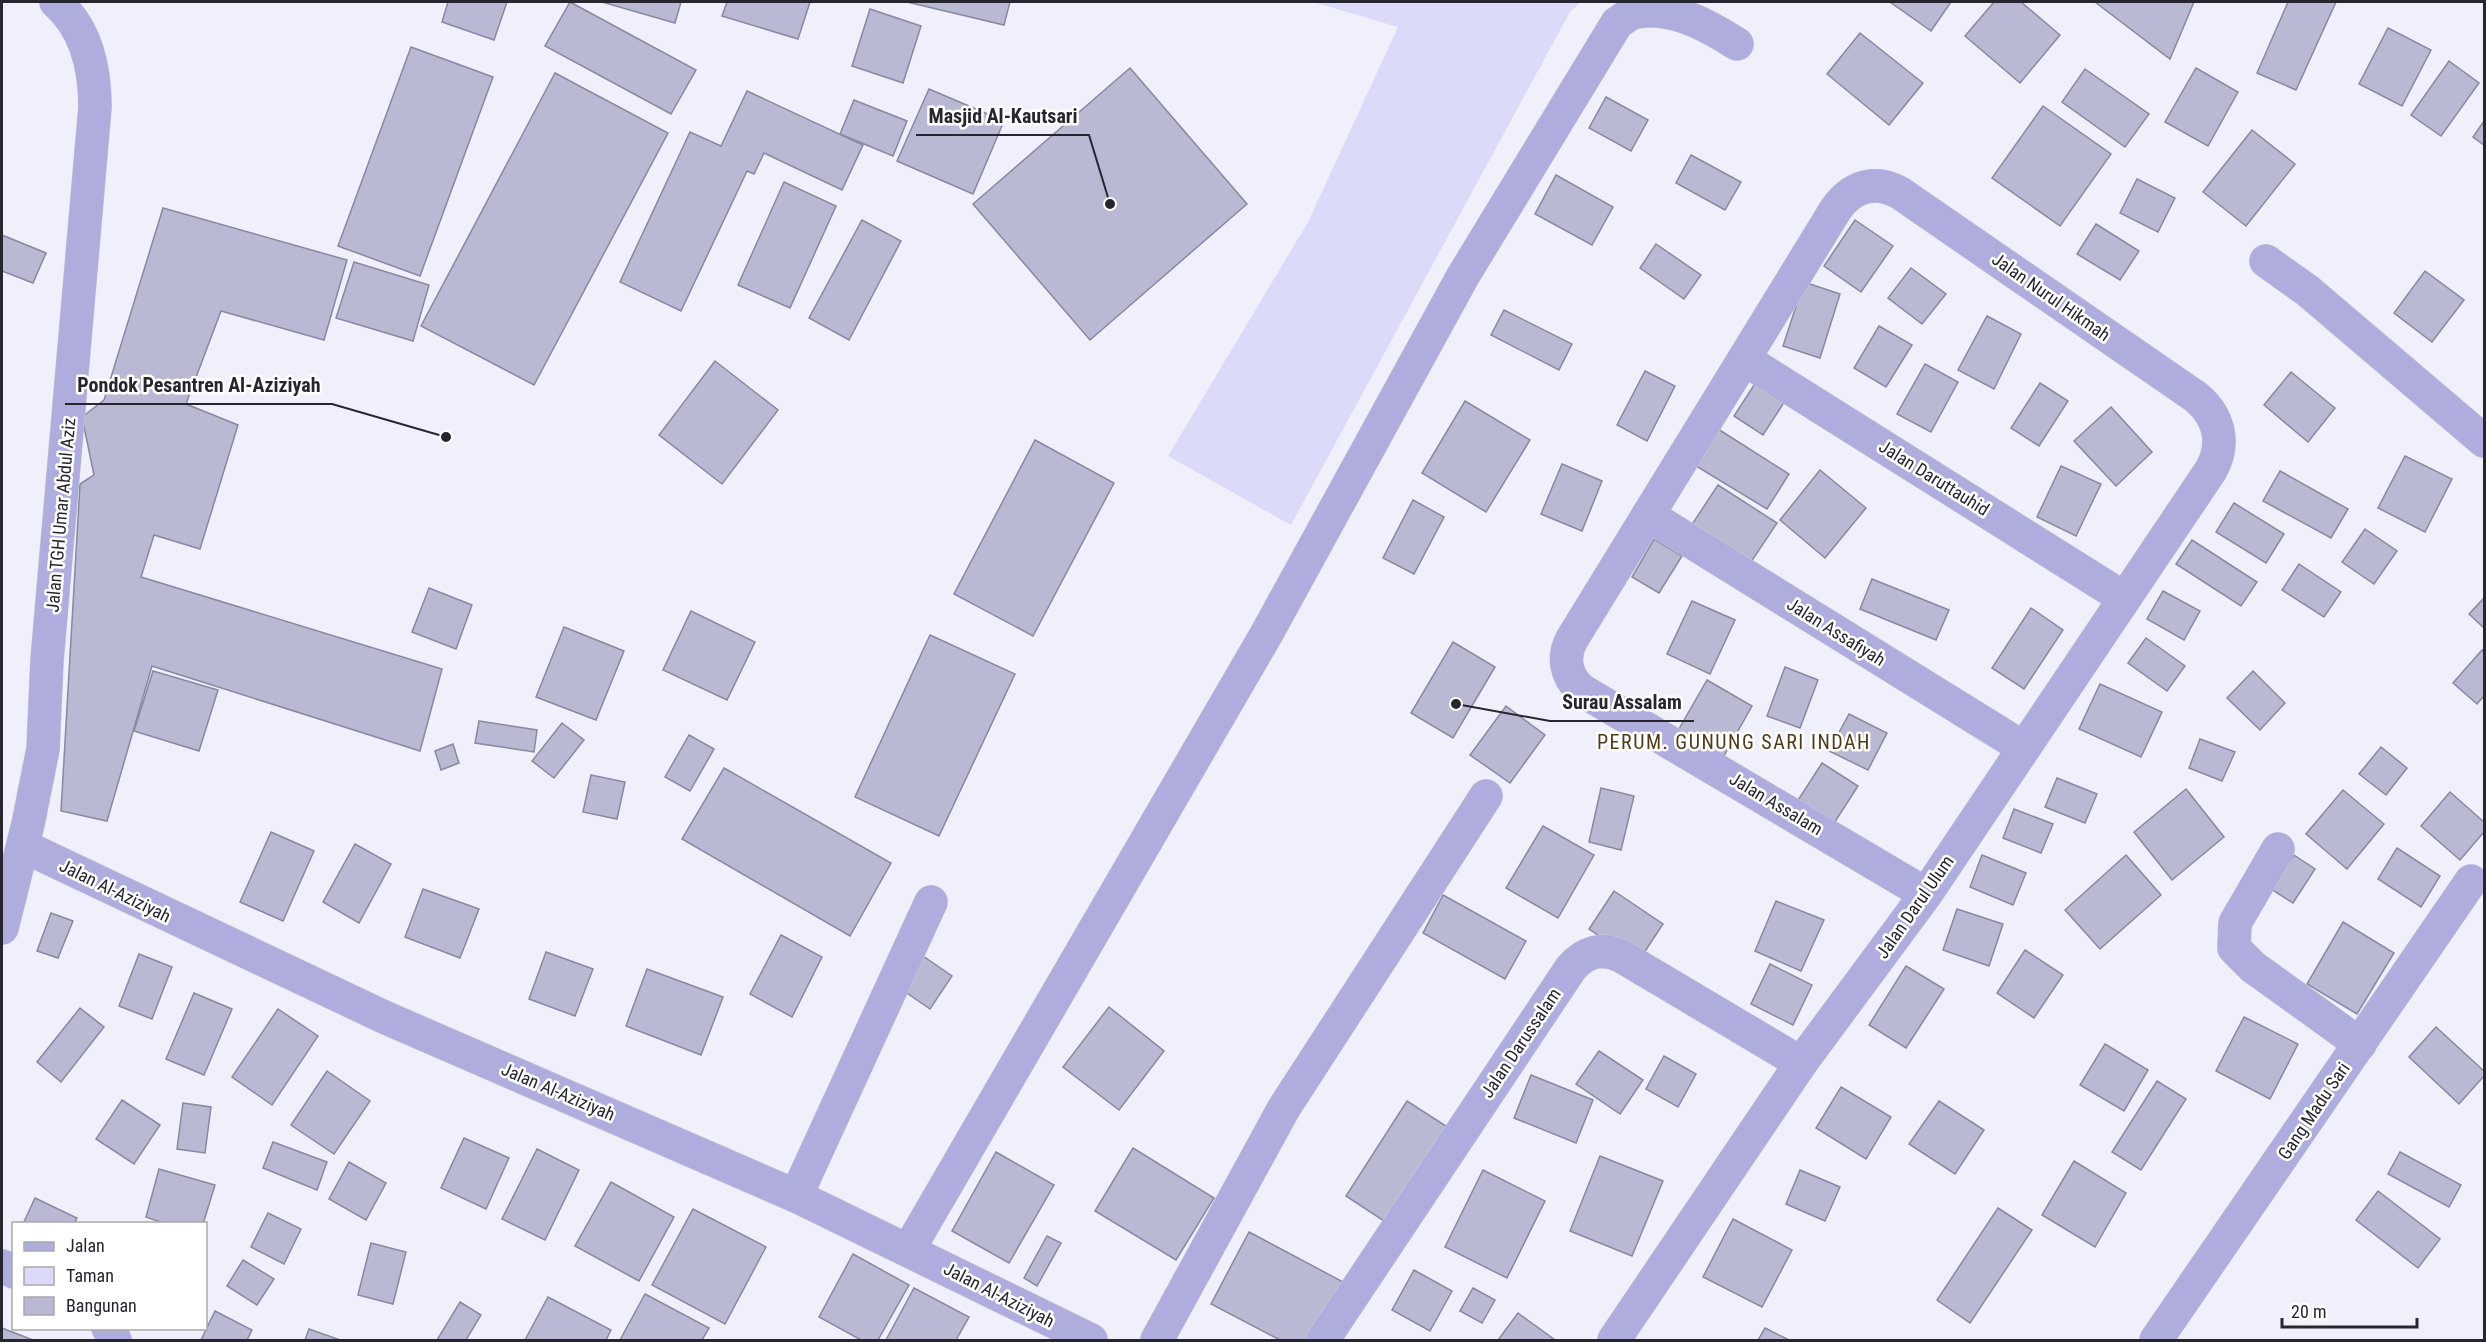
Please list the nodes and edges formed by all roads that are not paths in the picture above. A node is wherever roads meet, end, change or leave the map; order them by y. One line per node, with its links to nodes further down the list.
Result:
1 (56, 2): 12 (street, Jalan TGH Umar Abdul Aziz)
2 (1737, 44): 21 (street)
3 (2266, 261): 5 (street)
4 (1744, 359): 6 (street, Jalan Nurul Hikmah); 7 (street, Jalan Nurul Hikmah); 8 (street, Jalan Daruttauhid)
5 (2484, 441)
6 (2211, 470): 8 (street, Jalan Darul Ulum)
7 (1648, 515): 9 (street, Jalan Nurul Hikmah); 10 (street, Jalan Assafiyah)
8 (2124, 598): 10 (street, Jalan Darul Ulum)
9 (1572, 639): 15 (street, Jalan Assalam)
10 (2024, 748): 15 (street, Jalan Darul Ulum)
11 (1486, 796): 23 (street)
12 (23, 846): 17 (street, Jalan TGH Umar Abdul Aziz); 20 (street, Jalan Al-Aziziyah)
13 (2278, 849): 18 (street)
14 (2471, 881): 18 (street, Gang Madu Sari)
15 (1926, 894): 19 (street, Jalan Darul Ulum)
16 (931, 902): 20 (street)
17 (2, 928)
18 (2360, 1044): 26 (street, Gang Madu Sari)
19 (1802, 1063): 24 (street, Jalan Darussalam); 25 (street, Jalan Darul Ulum)
20 (796, 1196): 21 (street, Jalan Al-Aziziyah)
21 (909, 1249): 22 (street, Jalan Al-Aziziyah)
22 (1091, 1341)
23 (1157, 1341)
24 (1323, 1341)
25 (1614, 1341)
26 (2156, 1341)

